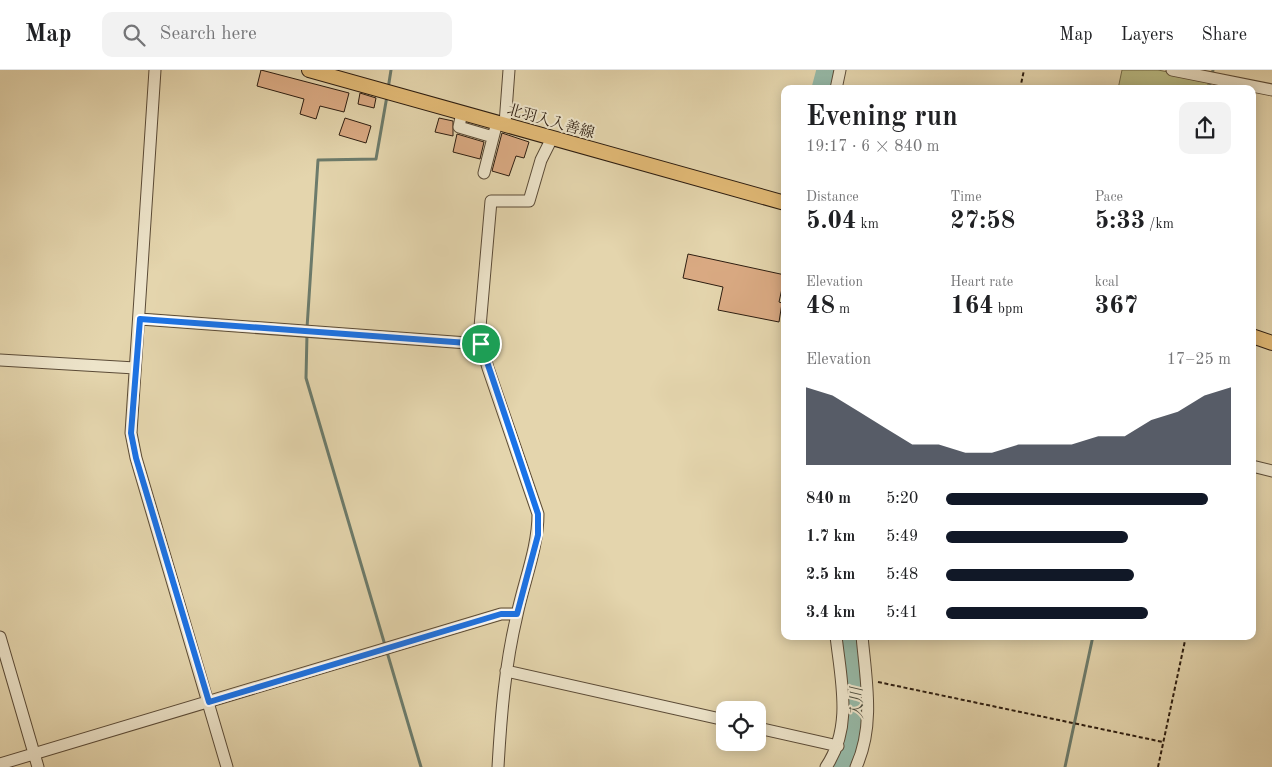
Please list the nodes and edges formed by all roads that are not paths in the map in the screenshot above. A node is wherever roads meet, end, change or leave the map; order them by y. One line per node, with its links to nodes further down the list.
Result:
1 (155, 70): 16 (street)
2 (309, 70): 10 (main road, 北羽入入善線)
3 (509, 70): 11 (street)
4 (840, 70): 6 (street)
5 (1172, 70): 7 (street)
6 (837, 85)
7 (1247, 85)
8 (1256, 87): 9 (street)
9 (1272, 90)
10 (462, 112): 11 (main road, 北羽入入善線); 12 (street)
11 (501, 123): 12 (street); 13 (main road, 北羽入入善線)
12 (493, 137): 14 (street)
13 (552, 138): 15 (main road, 北羽入入善線); 19 (street)
14 (484, 173)
15 (781, 202)
16 (140, 319): 19 (street); 21 (street)
17 (1256, 337): 18 (main road)
18 (1272, 343)
19 (481, 344): 24 (street)
20 (0, 360): 21 (street)
21 (134, 368): 29 (street)
22 (1256, 467): 23 (street)
23 (1272, 470)
24 (517, 614): 28 (street); 29 (street)
25 (0, 637): 33 (street)
26 (836, 640): 32 (street)
27 (862, 640): 39 (street)
28 (506, 670): 30 (street); 37 (street)
29 (209, 702): 33 (street); 36 (street)
30 (716, 718)
31 (766, 730): 32 (street)
32 (838, 746): 38 (street)
33 (34, 753): 34 (street); 35 (street)
34 (0, 764)
35 (38, 767)
36 (227, 767)
37 (498, 767)
38 (826, 767)
39 (856, 767)

